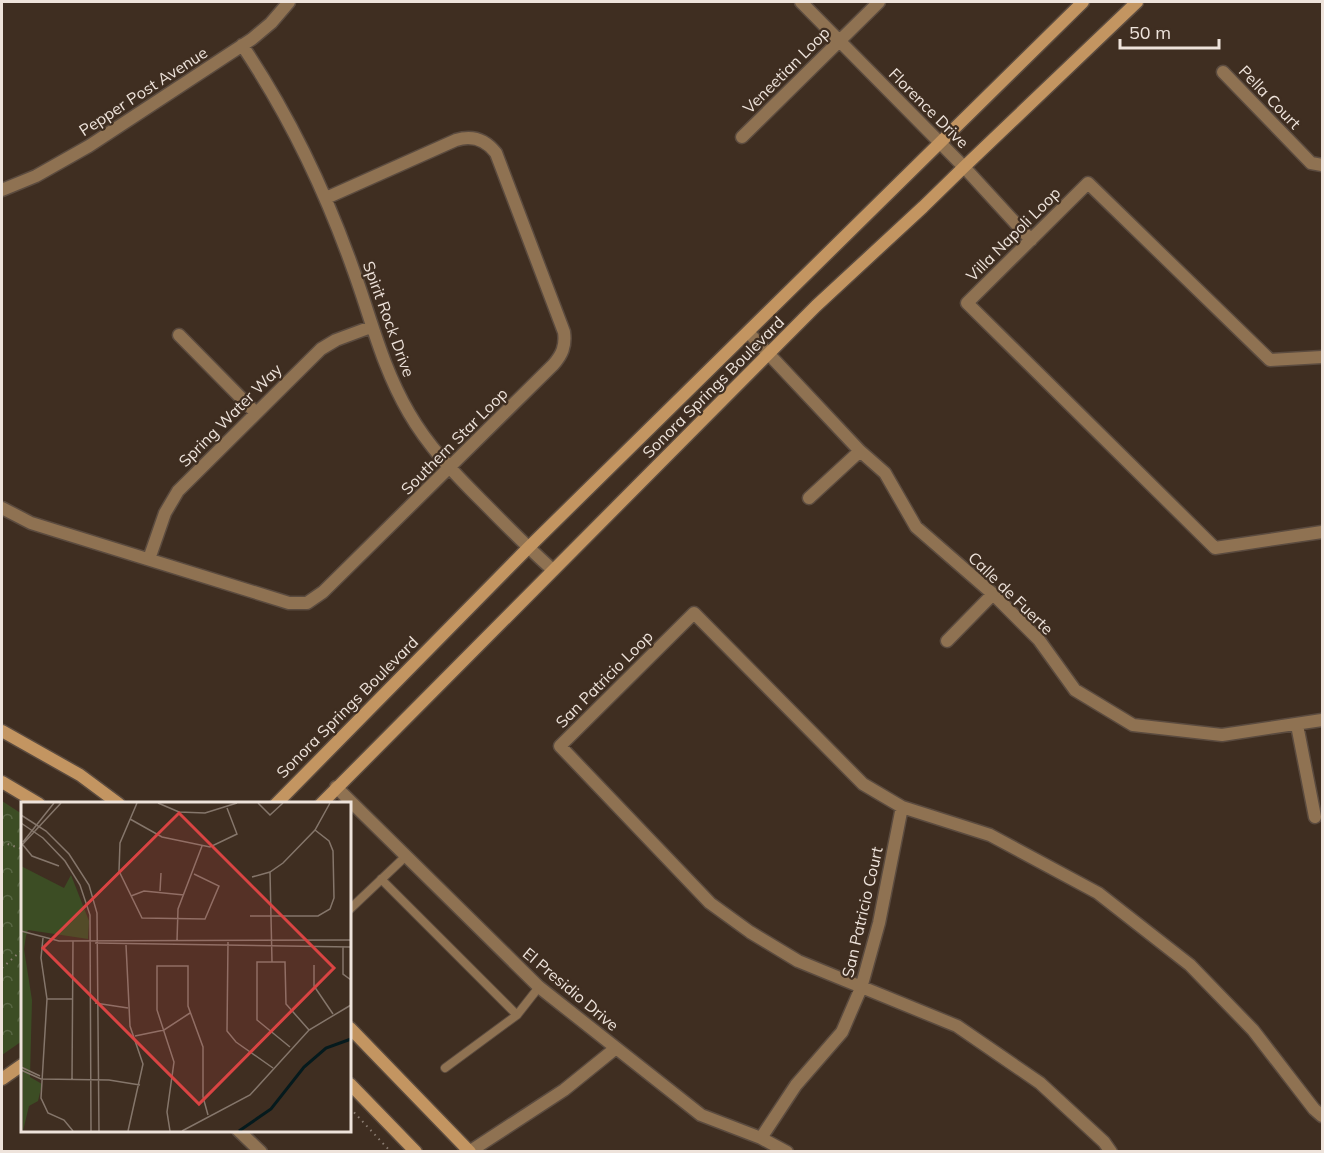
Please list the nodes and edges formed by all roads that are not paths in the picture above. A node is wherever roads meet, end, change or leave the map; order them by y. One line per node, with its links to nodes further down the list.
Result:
1 (289, 2): 7 (street, Pepper Post Avenue)
2 (801, 2): 6 (street, Florence Drive)
3 (879, 2): 6 (street, Veneetian Loop)
4 (1083, 2): 10 (street, Sonora Springs Boulevard)
5 (1137, 2): 12 (street, Sonora Springs Boulevard)
6 (839, 40): 9 (street, Veneetian Loop); 10 (street, Florence Drive)
7 (242, 45): 13 (street, Pepper Post Avenue); 14 (street, Spirit Rock Drive)
8 (1223, 72): 11 (street, Pella Court)
9 (741, 137)
10 (940, 142): 12 (street, Florence Drive); 17 (street, Sonora Springs Boulevard)
11 (1323, 165)
12 (964, 166): 15 (street, Florence Drive); 19 (street, Sonora Springs Boulevard)
13 (2, 190)
14 (326, 198): 16 (street, Spirit Rock Drive); 23 (street, Southern Star Loop)
15 (1031, 240): 20 (street, Villa Napoli Loop); 26 (street, Villa Napoli Loop)
16 (371, 327): 21 (street, Spring Water Way); 23 (street, Spirit Rock Drive)
17 (748, 332): 19 (street, Calle de Fuerte); 27 (street, Sonora Springs Boulevard)
18 (179, 335): 21 (street)
19 (768, 354): 22 (street, Calle de Fuerte); 29 (street, Sonora Springs Boulevard)
20 (1323, 357)
21 (256, 413): 28 (street, Spring Water Way)
22 (860, 451): 24 (street); 30 (street, Calle de Fuerte)
23 (450, 468): 27 (street, Spirit Rock Drive); 28 (street, Southern Star Loop)
24 (809, 498)
25 (2, 508): 28 (street, Southern Star Loop)
26 (1323, 532)
27 (528, 548): 29 (street, Spirit Rock Drive); 39 (street, Sonora Springs Boulevard)
28 (149, 559)
29 (553, 570): 36 (street, Sonora Springs Boulevard)
30 (993, 594): 31 (street); 33 (street, Calle de Fuerte)
31 (947, 641)
32 (1323, 720): 33 (street, Calle de Fuerte)
33 (1297, 725): 42 (street)
34 (2, 731): 38 (street)
35 (2, 782): 37 (street)
36 (336, 787): 40 (street, Sonora Springs Boulevard); 43 (street, El Presidio Drive)
37 (36, 802)
38 (116, 802)
39 (278, 802)
40 (323, 802)
41 (903, 807): 47 (street, San Patricio Court); 47 (street, San Patricio Loop); 55 (street)
42 (1315, 817)
43 (406, 856): 44 (lane); 46 (street, El Presidio Drive)
44 (381, 879): 45 (lane); 48 (lane)
45 (351, 908)
46 (539, 987): 48 (lane); 50 (street, El Presidio Drive)
47 (861, 988): 57 (street, San Patricio Court); 62 (street)
48 (517, 1015): 52 (lane)
49 (351, 1029): 58 (street)
50 (615, 1047): 57 (street, El Presidio Drive); 58 (street)
51 (21, 1066): 53 (street)
52 (445, 1068)
53 (2, 1079)
54 (351, 1085): 60 (street)
55 (1323, 1116)
56 (239, 1132): 59 (street)
57 (761, 1138): 61 (street, El Presidio Drive)
58 (470, 1151)
59 (261, 1152)
60 (416, 1152)
61 (787, 1152)
62 (1110, 1152)

